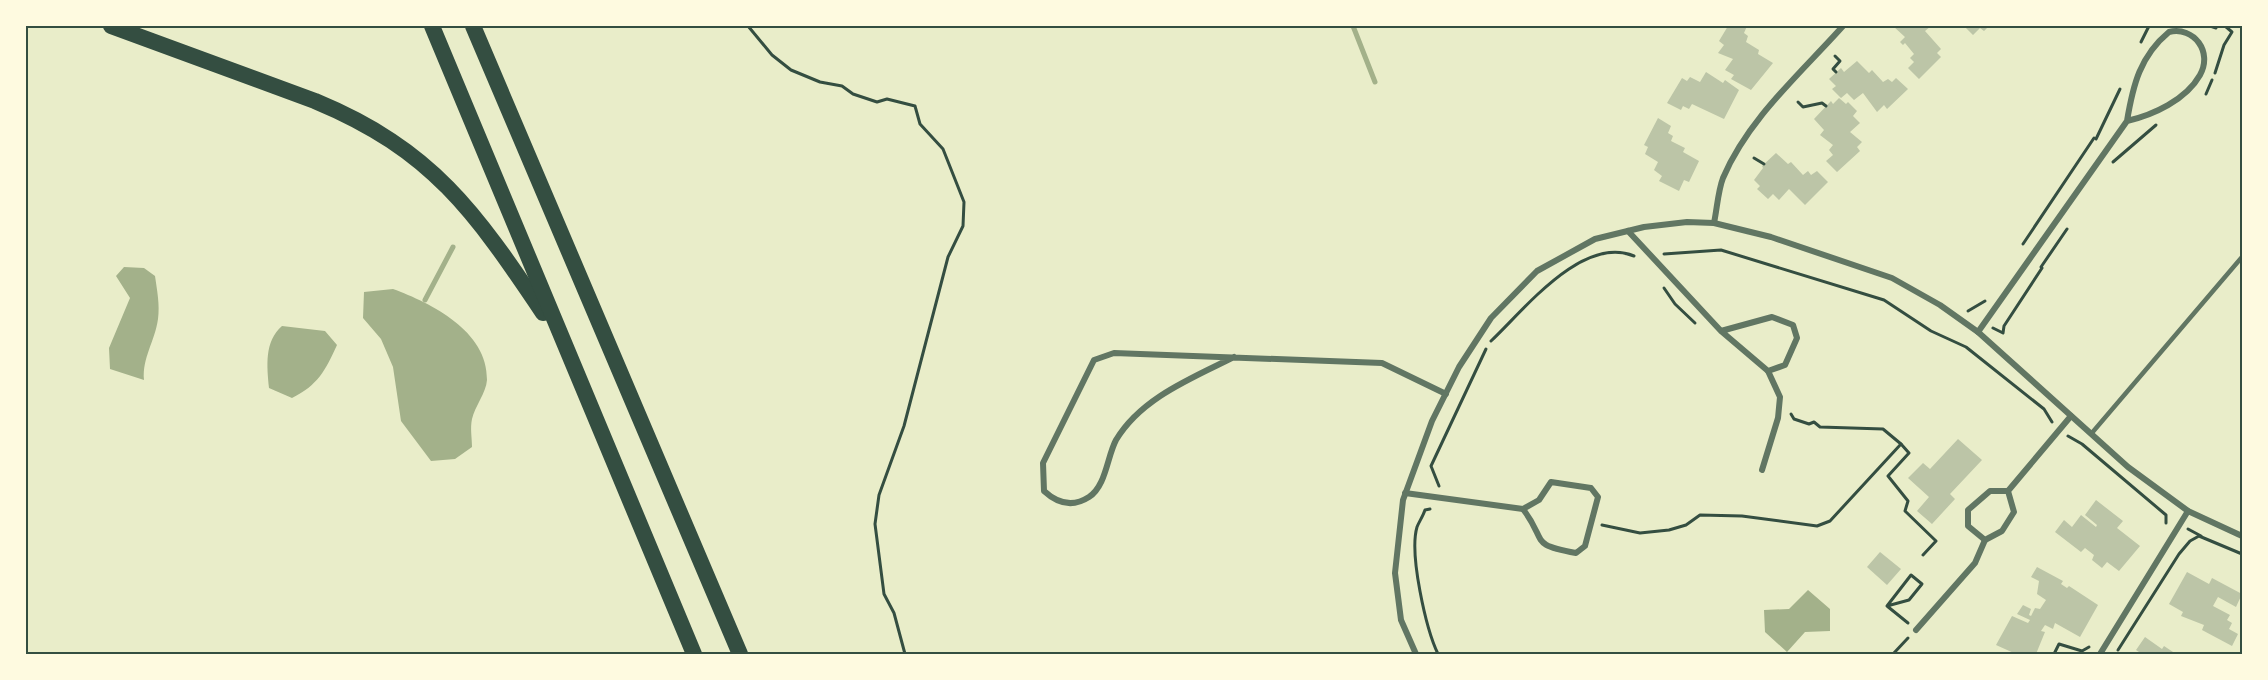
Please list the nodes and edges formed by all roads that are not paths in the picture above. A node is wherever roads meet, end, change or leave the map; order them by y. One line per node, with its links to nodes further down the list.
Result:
1 (111, 26): 11 (highway)
2 (432, 26): 11 (highway)
3 (472, 26): 26 (highway)
4 (1843, 26): 6 (street)
5 (2127, 120): 5 (street); 10 (street)
6 (1714, 223): 7 (street); 10 (street)
7 (1628, 231): 9 (street); 14 (street)
8 (2242, 257): 16 (lane)
9 (1721, 331): 13 (street); 13 (street)
10 (1978, 332): 15 (street)
11 (564, 345): 25 (highway)
12 (1234, 357): 12 (street); 14 (street)
13 (1768, 371): 17 (street)
14 (1446, 394): 19 (street)
15 (2071, 416): 16 (street); 18 (street)
16 (2091, 434): 21 (street)
17 (1762, 470)
18 (2008, 491): 23 (street); 23 (street)
19 (1405, 493): 20 (street); 27 (street)
20 (1523, 509): 20 (street)
21 (2188, 511): 22 (street); 28 (street)
22 (2242, 536)
23 (1985, 540): 24 (street)
24 (1916, 630)
25 (694, 654)
26 (740, 654)
27 (1416, 654)
28 (2100, 654)

